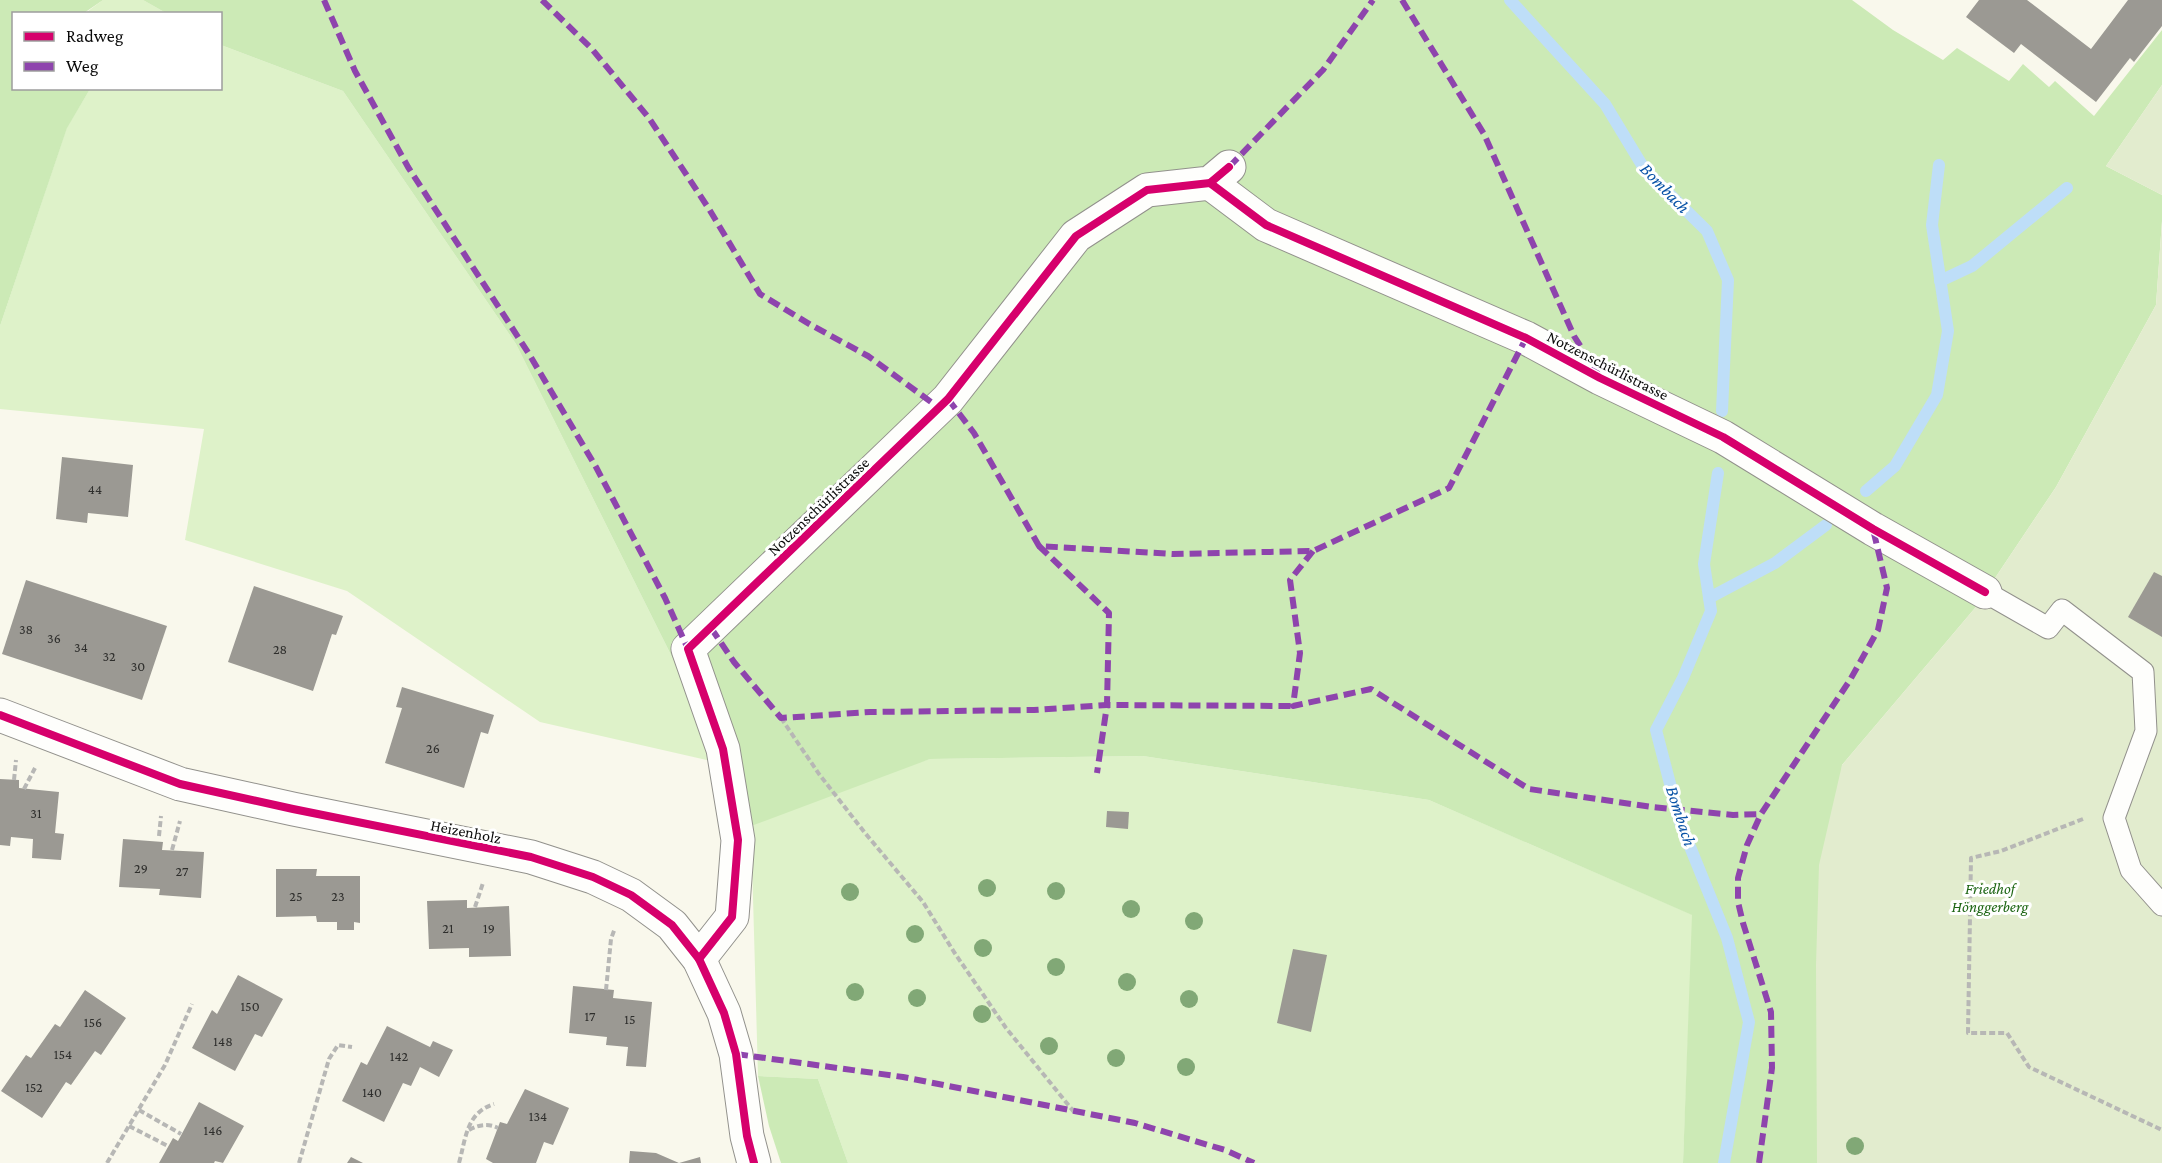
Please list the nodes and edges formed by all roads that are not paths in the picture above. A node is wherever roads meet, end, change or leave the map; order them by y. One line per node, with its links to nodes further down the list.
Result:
1 (1985, 592): 2 (lane); 5 (street, Notzenschürlistrasse)
2 (2152, 674): 4 (lane)
3 (0, 715): 5 (street, Heizenholz)
4 (2162, 905)
5 (699, 959): 6 (street, Heizenholz)
6 (754, 1163)

